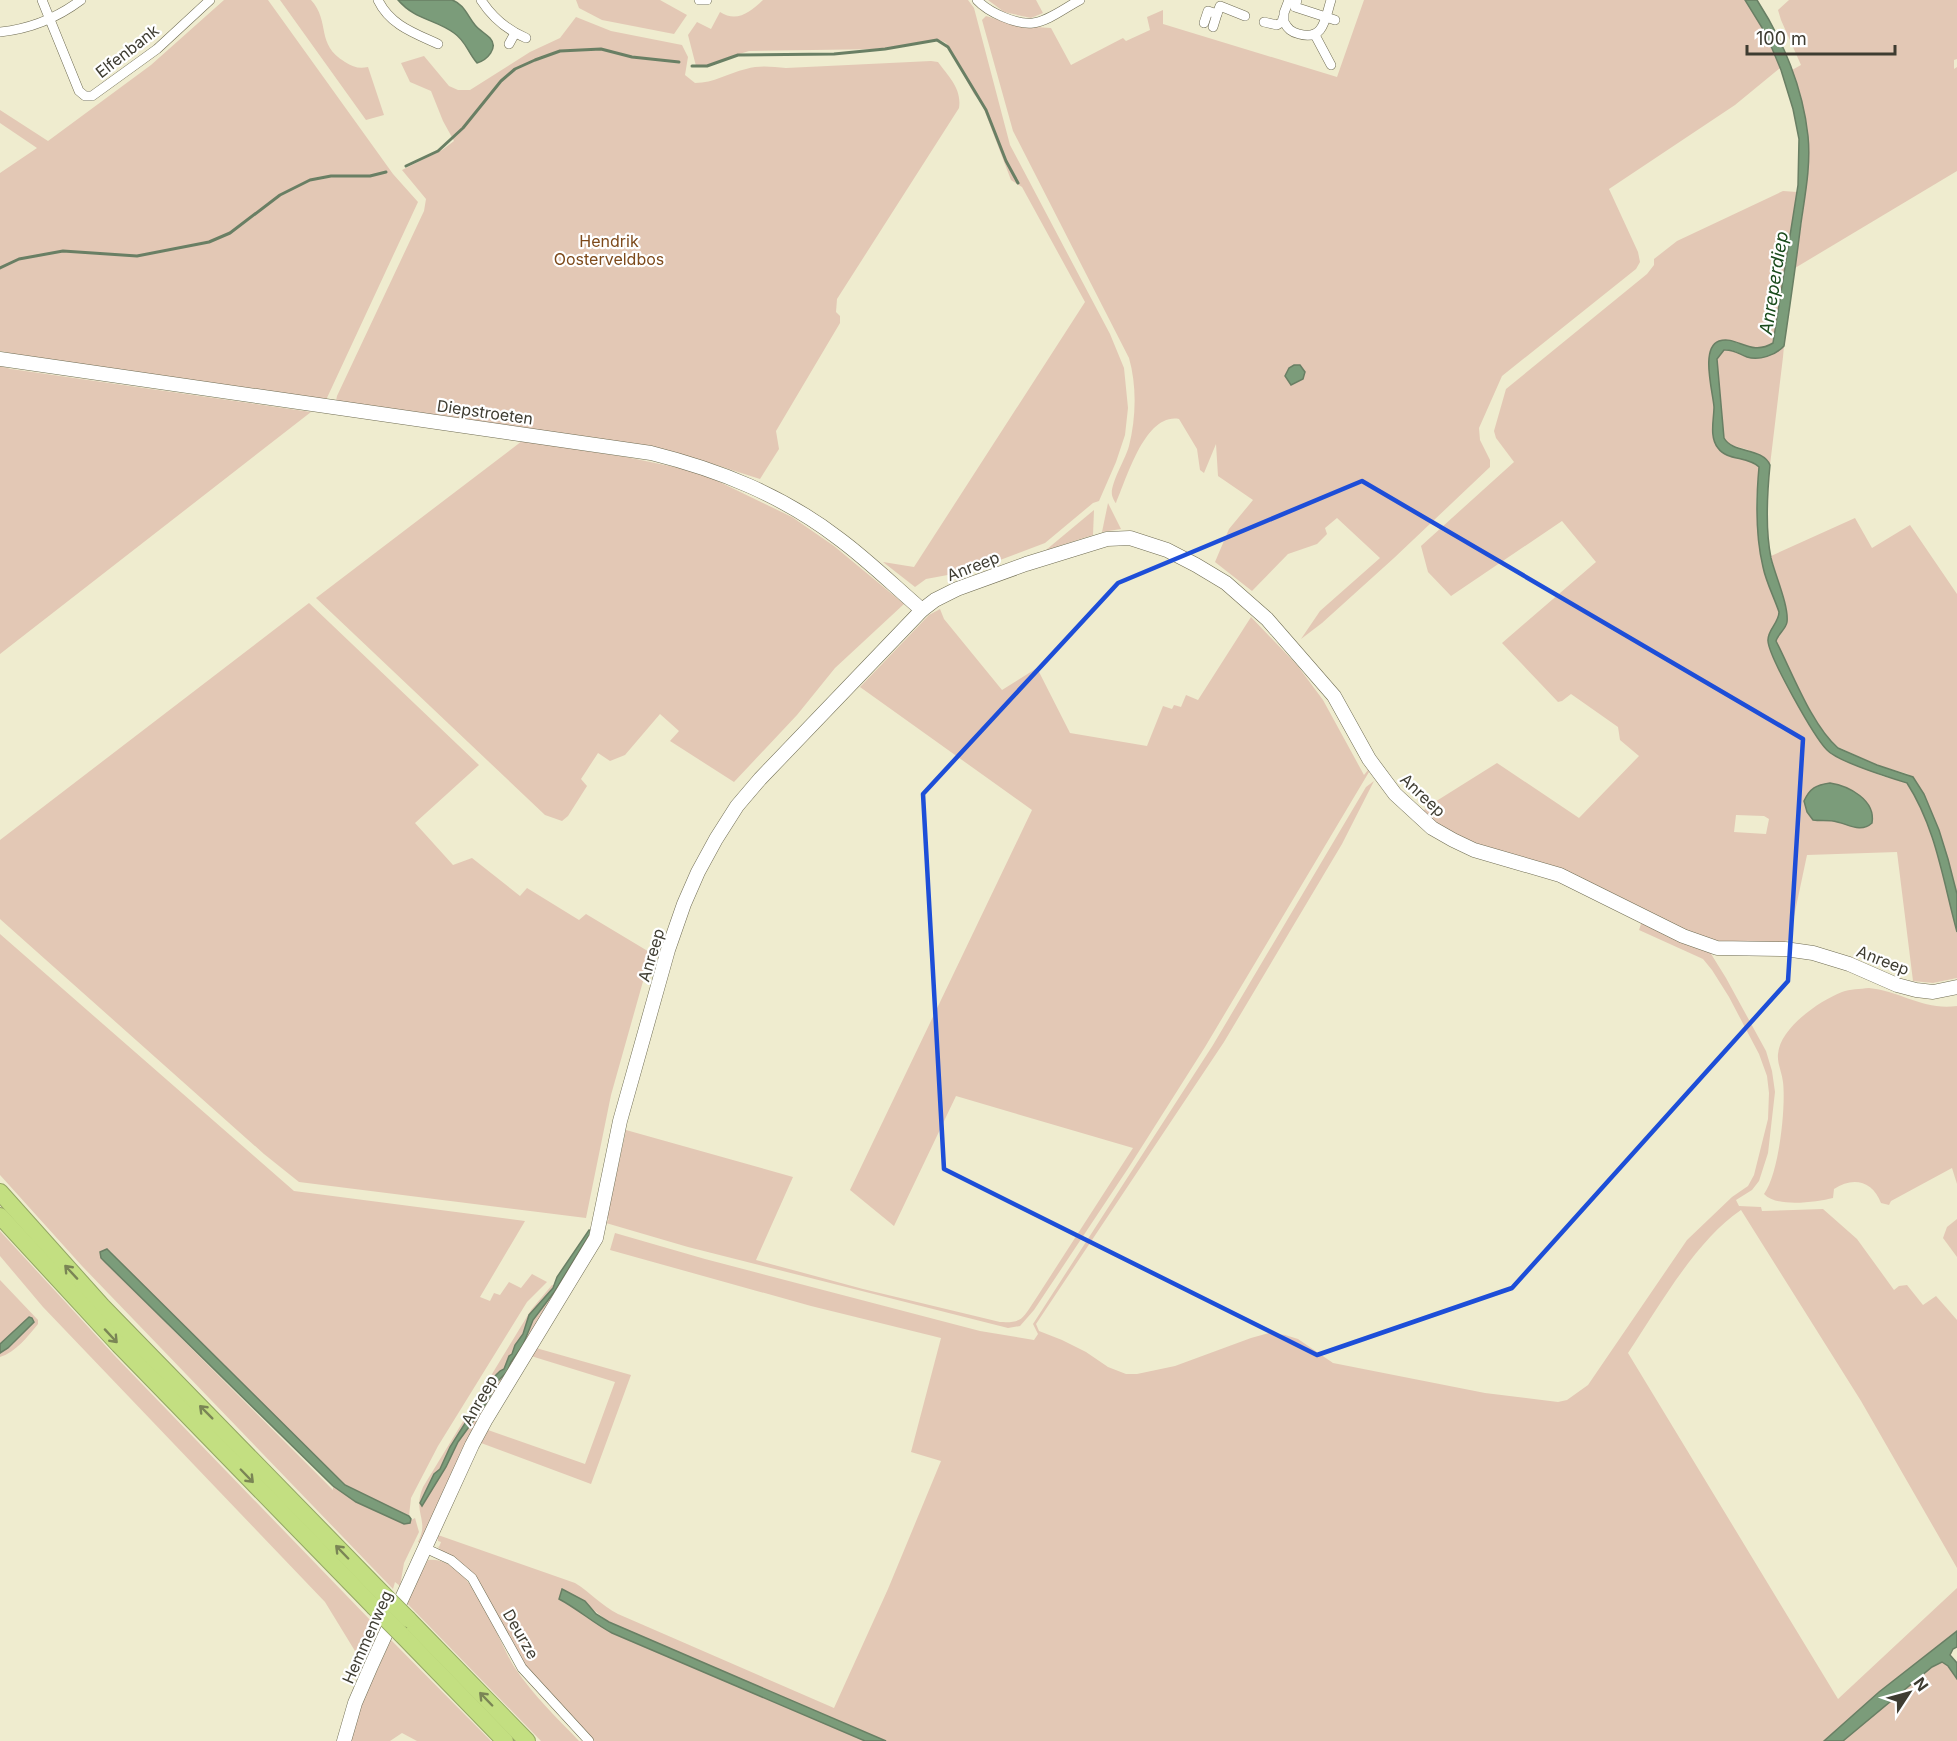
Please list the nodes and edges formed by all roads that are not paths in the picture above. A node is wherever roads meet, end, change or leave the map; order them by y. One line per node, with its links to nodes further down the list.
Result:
1 (42, 0): 16 (street, Elfenbank)
2 (81, 0): 16 (street)
3 (210, 0): 16 (street, Elfenbank)
4 (378, 0): 24 (street)
5 (481, 0): 21 (street)
6 (699, 0): 7 (street)
7 (707, 0)
8 (977, 0): 9 (street)
9 (1080, 0)
10 (1289, 0): 15 (street)
11 (1297, 0): 17 (street)
12 (1331, 0): 17 (street)
13 (1225, 8): 14 (street); 19 (street)
14 (1245, 16)
15 (1283, 18): 18 (street); 22 (street)
16 (50, 19): 20 (street)
17 (1330, 19): 22 (street)
18 (1264, 22)
19 (1208, 25)
20 (0, 32)
21 (515, 33): 23 (street); 25 (street)
22 (1315, 35): 26 (street)
23 (526, 38)
24 (438, 44)
25 (509, 44)
26 (1331, 64)
27 (0, 359): 28 (street, Diepstroeten)
28 (922, 610): 29 (street, Anreep); 32 (street, Anreep)
29 (1957, 987)
30 (0, 1192): 33 (highway, one-way to 30)
31 (0, 1216): 33 (highway, one-way to 33)
32 (425, 1548): 35 (street, Hemmenweg); 38 (street, Deurze)
33 (379, 1600): 34 (highway, bridge)
34 (405, 1627): 36 (highway); 37 (highway, one-way to 34)
35 (344, 1741)
36 (505, 1741)
37 (527, 1741)
38 (590, 1741)

